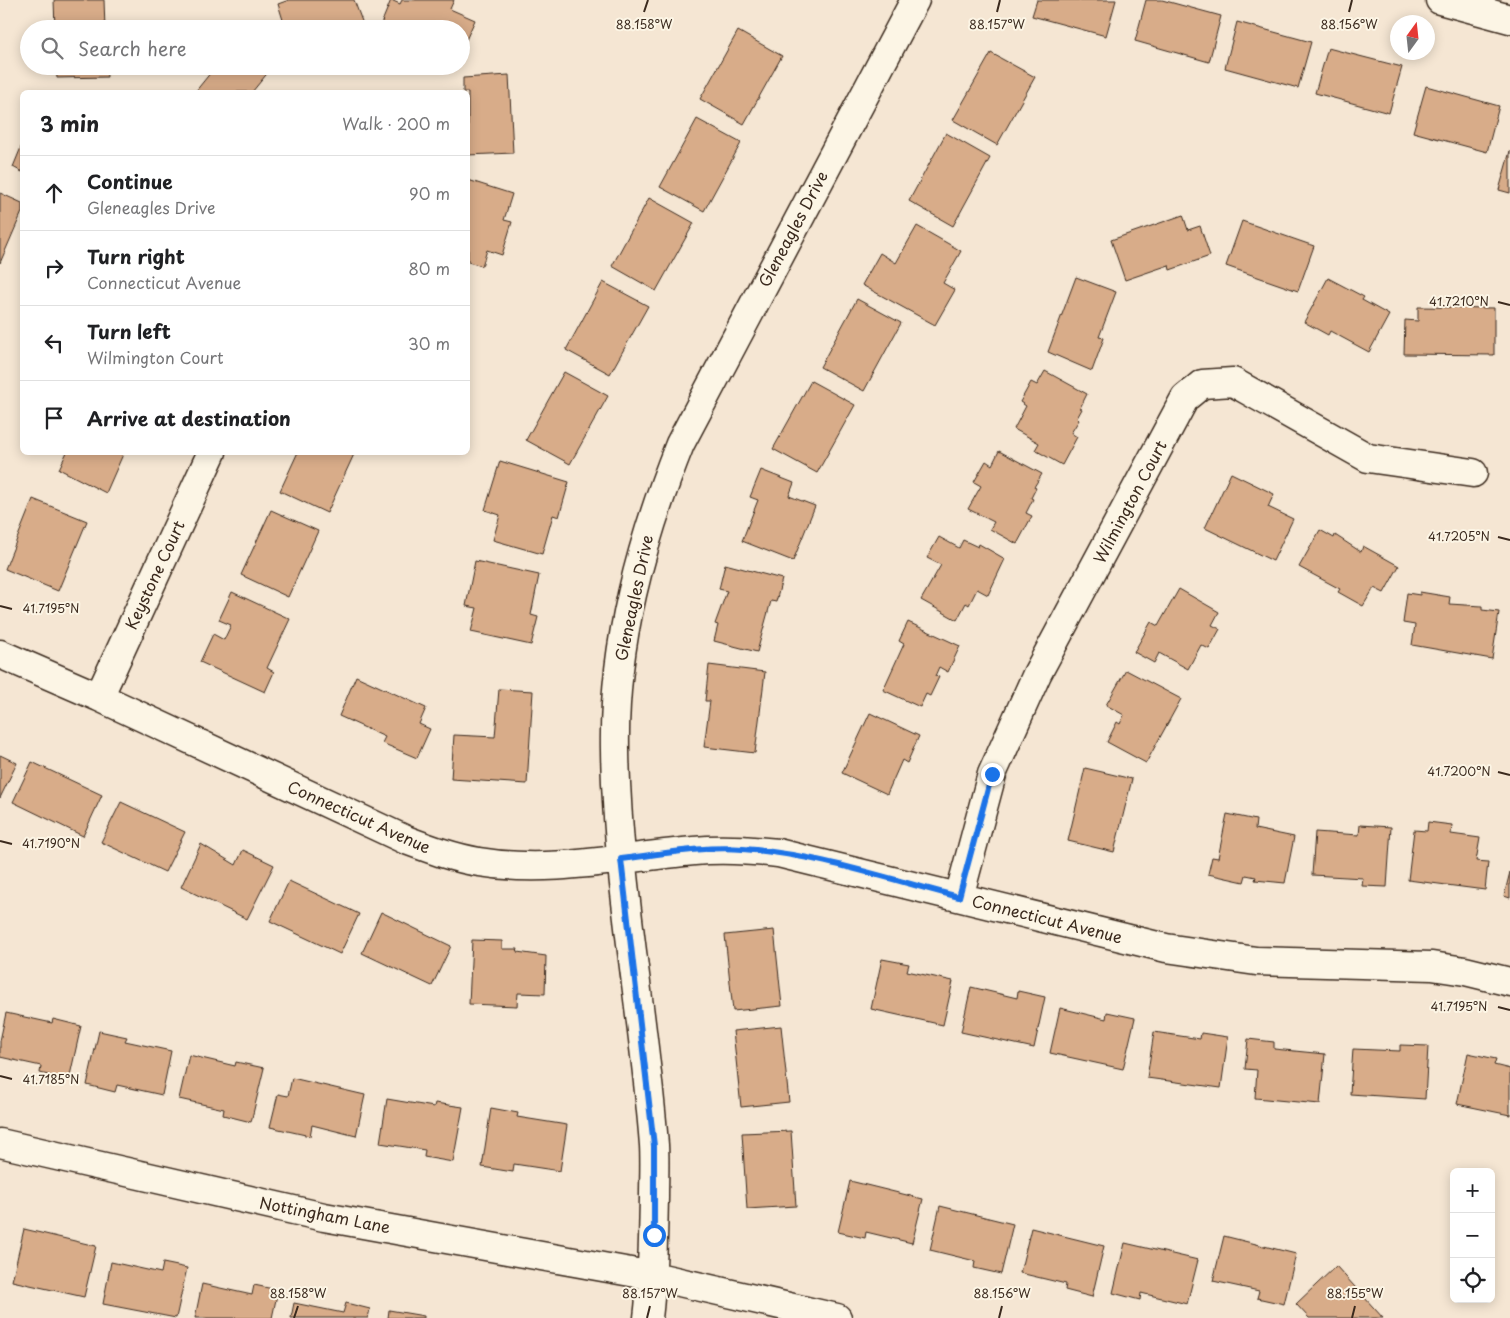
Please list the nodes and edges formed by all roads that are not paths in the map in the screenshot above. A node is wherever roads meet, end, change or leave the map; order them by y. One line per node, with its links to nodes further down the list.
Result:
1 (915, 0): 8 (street, Gleneagles Drive)
2 (1440, 0): 3 (street)
3 (1510, 19)
4 (211, 455): 7 (street, Keystone Court)
5 (1473, 473): 9 (street, Wilmington Court)
6 (0, 654): 7 (street, Connecticut Avenue)
7 (99, 697): 8 (street, Connecticut Avenue)
8 (621, 859): 9 (street, Connecticut Avenue); 12 (street, Gleneagles Drive)
9 (959, 897): 10 (street, Connecticut Avenue)
10 (1510, 982)
11 (0, 1143): 12 (street, Nottingham Lane)
12 (653, 1276): 13 (street, Gleneagles Drive); 14 (street, Nottingham Lane)
13 (648, 1318)
14 (837, 1318)

